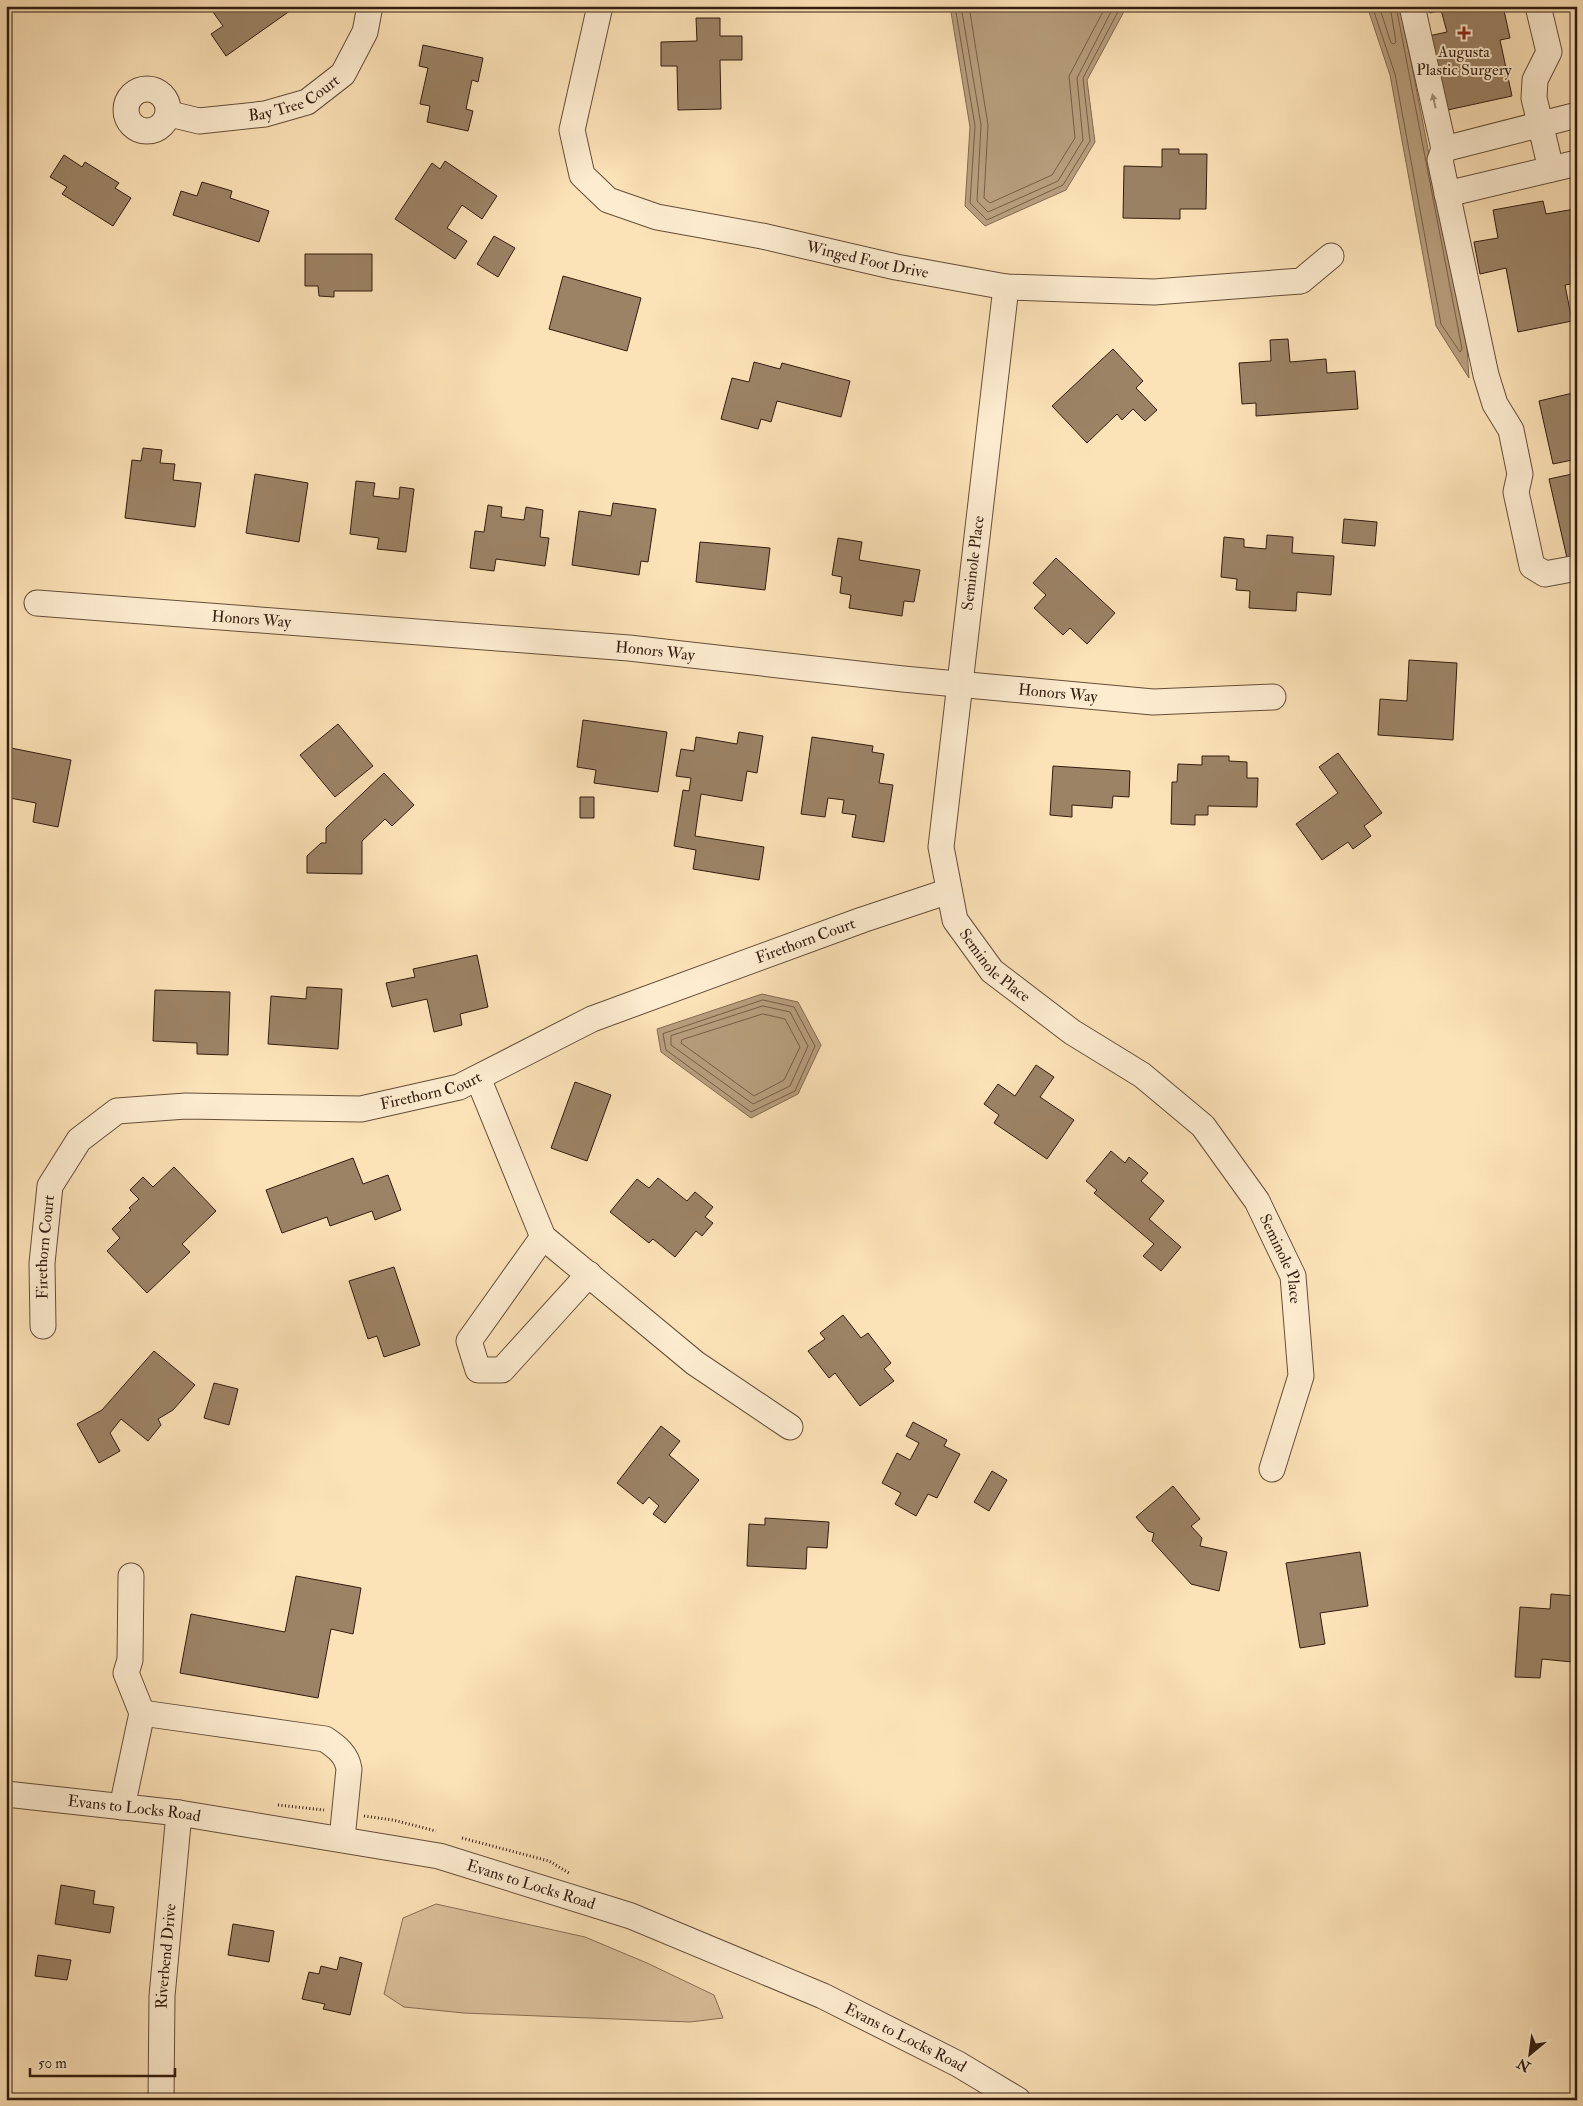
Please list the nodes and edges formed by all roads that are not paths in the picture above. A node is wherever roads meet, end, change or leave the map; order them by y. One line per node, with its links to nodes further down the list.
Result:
1 (370, 6): 5 (street, Bay Tree Court)
2 (600, 6): 13 (street, Winged Foot Drive)
3 (1412, 6): 8 (street, one-way to 3)
4 (1538, 6): 7 (street)
5 (170, 114)
6 (1577, 115): 7 (street)
7 (1540, 124): 8 (street); 10 (street)
8 (1444, 149): 11 (street)
9 (1577, 163): 10 (street)
10 (1551, 169): 11 (street)
11 (1447, 194): 14 (street)
12 (1331, 256): 13 (street, Winged Foot Drive)
13 (1006, 287): 16 (street, Seminole Place)
14 (1577, 568)
15 (37, 603): 16 (street, Honors Way)
16 (958, 684): 17 (street, Honors Way); 18 (street, Seminole Place)
17 (1273, 697)
18 (949, 891): 19 (street, Firethorn Court); 24 (street, Seminole Place)
19 (478, 1078): 20 (street); 22 (street, Firethorn Court)
20 (543, 1237): 21 (street); 21 (street)
21 (589, 1274): 23 (street)
22 (42, 1326)
23 (790, 1427)
24 (1272, 1469)
25 (131, 1576): 26 (street)
26 (142, 1713): 28 (street); 30 (street)
27 (6, 1794): 28 (street, Evans to Locks Road)
28 (122, 1807): 29 (street, Evans to Locks Road)
29 (179, 1813): 30 (street, Evans to Locks Road); 31 (street, Riverbend Drive)
30 (342, 1839): 32 (street, Evans to Locks Road)
31 (161, 2100)
32 (1018, 2100)

